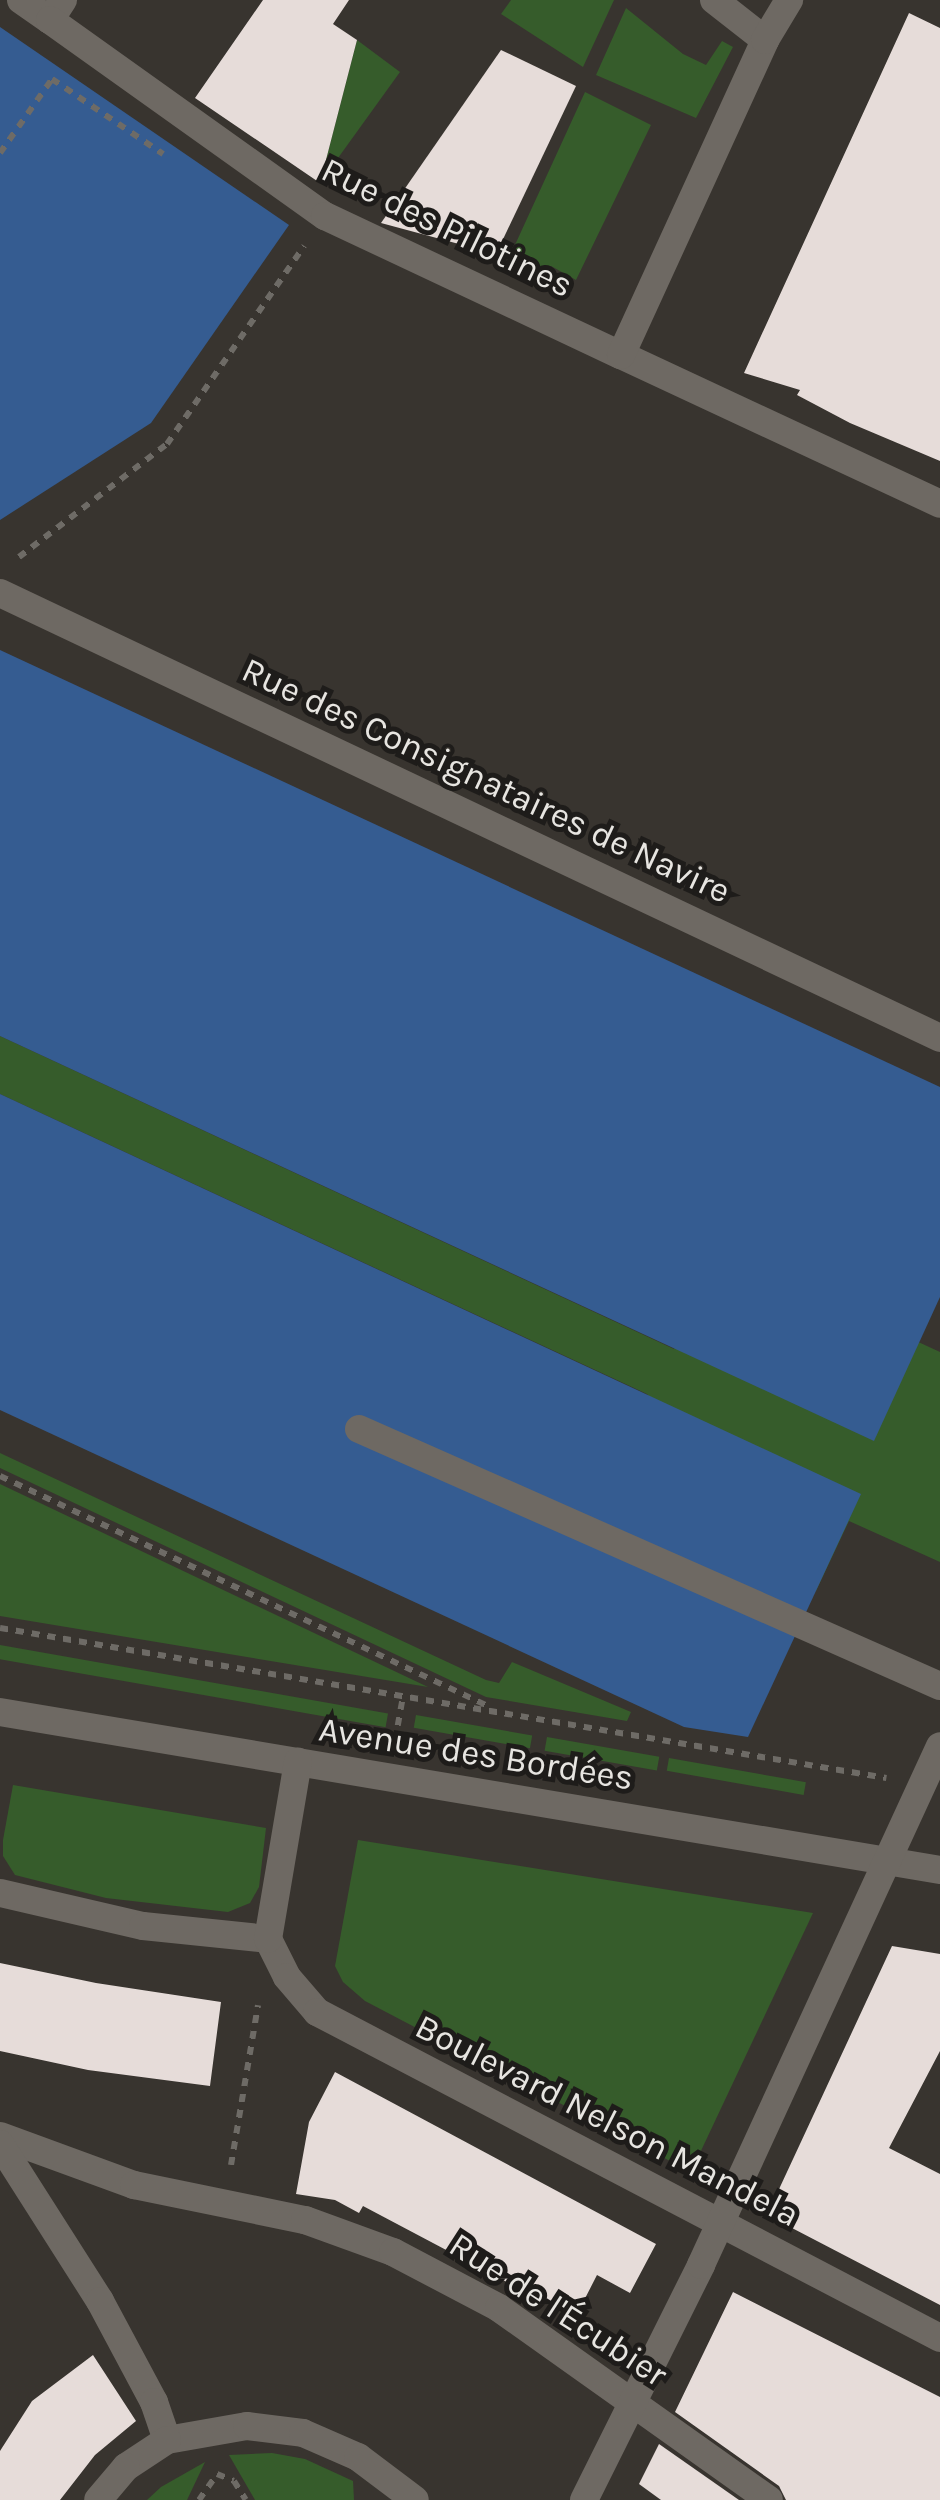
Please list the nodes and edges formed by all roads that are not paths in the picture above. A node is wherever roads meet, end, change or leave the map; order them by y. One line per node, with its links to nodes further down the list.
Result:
1 (21, 0): 4 (street, Rue des Pilotines)
2 (714, 0): 5 (street)
3 (789, 0): 5 (street)
4 (57, 10): 6 (street, Rue des Pilotines)
5 (765, 40): 6 (street)
6 (621, 355): 7 (street, Rue des Pilotines)
7 (940, 504)
8 (0, 593): 9 (street, Rue des Consignataires de Navire)
9 (940, 1038)
10 (359, 1428): 11 (street)
11 (940, 1686)
12 (0, 1712): 14 (street, Avenue des Bordées)
13 (940, 1746): 15 (street)
14 (298, 1762): 15 (street, Avenue des Bordées); 18 (street)
15 (887, 1861): 16 (street, Avenue des Bordées); 21 (street)
16 (940, 1870)
17 (0, 1893): 18 (street)
18 (268, 1939): 21 (street, Boulevard Nelson Mandela)
19 (0, 2136): 23 (street, Rue de l'Écubier)
20 (0, 2144): 24 (street)
21 (720, 2220): 22 (street, Boulevard Nelson Mandela); 23 (street)
22 (940, 2338)
23 (634, 2402): 27 (street); 28 (street, Rue de l'Écubier)
24 (167, 2440): 25 (street); 26 (street)
25 (98, 2500)
26 (415, 2500)
27 (584, 2500)
28 (769, 2500)

